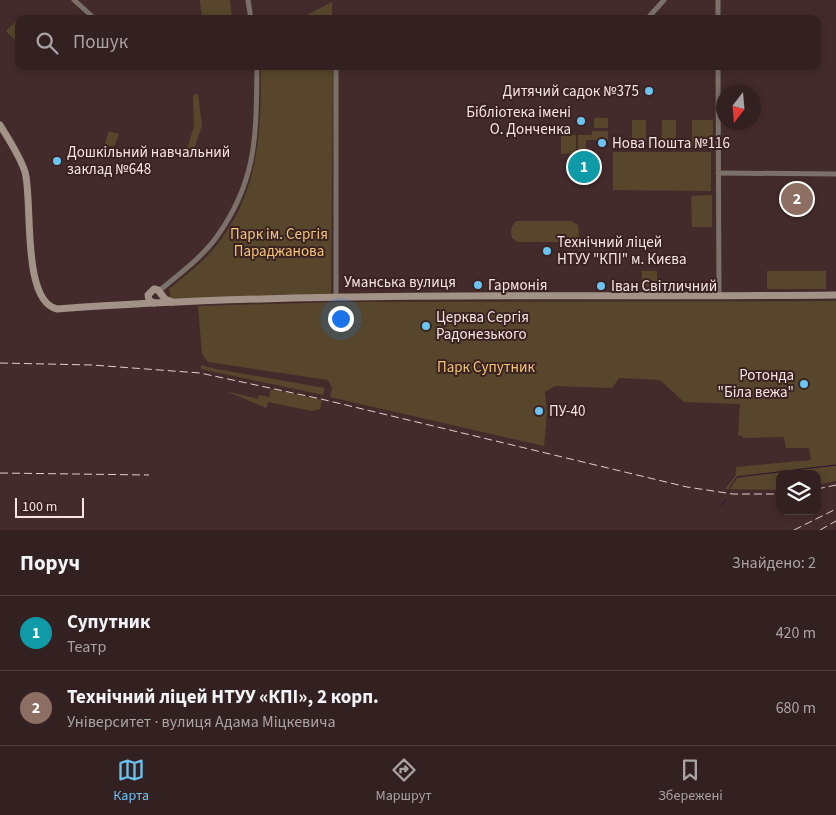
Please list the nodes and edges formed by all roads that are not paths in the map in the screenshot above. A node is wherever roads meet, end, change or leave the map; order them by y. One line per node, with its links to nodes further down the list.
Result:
1 (74, 0): 5 (street)
2 (248, 0): 6 (street)
3 (664, 0): 7 (street)
4 (718, 0): 8 (street)
5 (91, 15)
6 (250, 15)
7 (651, 15)
8 (718, 15)
9 (257, 70): 15 (street)
10 (336, 70): 18 (street)
11 (718, 70): 13 (street)
12 (0, 125): 20 (street, Уманська вулиця)
13 (718, 173): 14 (street); 19 (street)
14 (836, 174)
15 (160, 293): 16 (street); 21 (street); 22 (street)
16 (148, 295): 20 (street); 21 (street)
17 (836, 295): 19 (street, Уманська вулиця)
18 (336, 296): 19 (street, Уманська вулиця); 22 (street, Уманська вулиця)
19 (719, 296)
20 (138, 303): 21 (street, Уманська вулиця)
21 (154, 303): 22 (street, Уманська вулиця)
22 (175, 303)

